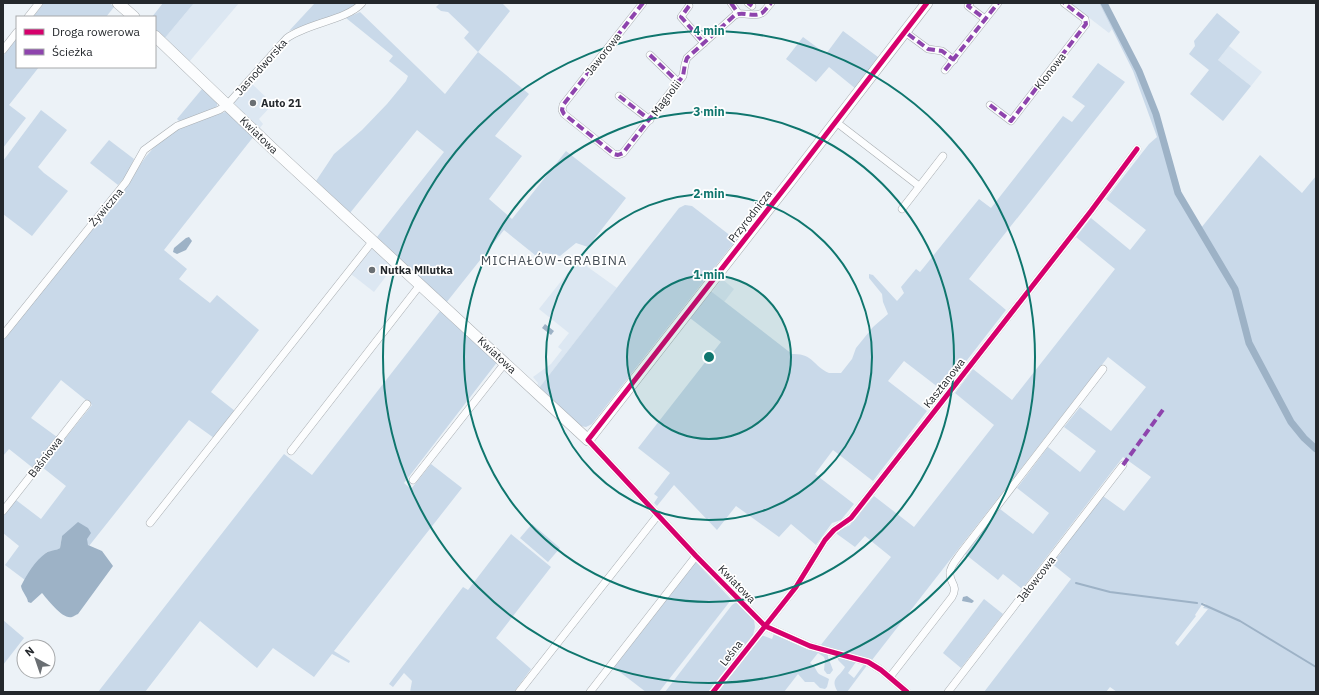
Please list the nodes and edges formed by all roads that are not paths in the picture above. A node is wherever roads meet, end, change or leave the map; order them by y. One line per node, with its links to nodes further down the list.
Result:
1 (39, 3): 13 (street)
2 (118, 3): 14 (street)
3 (362, 3): 26 (street, Jasnodworska)
4 (643, 3): 27 (street, Jaworowa)
5 (731, 3): 12 (street)
6 (771, 3): 12 (street)
7 (926, 3): 16 (street, Przyrodnicza)
8 (970, 3): 15 (street)
9 (998, 3): 15 (street)
10 (1064, 3): 28 (street, Klonowa)
11 (689, 6): 19 (street)
12 (738, 13): 19 (street, Magnolii)
13 (29, 16)
14 (133, 16)
15 (985, 19): 22 (street)
16 (904, 32): 22 (street); 30 (street, Przyrodnicza)
17 (16, 33): 20 (street)
18 (156, 37): 26 (street, Kwiatowa)
19 (704, 43): 24 (street, Magnolii)
20 (3, 50)
21 (650, 55): 24 (street)
22 (954, 60): 23 (street)
23 (945, 70)
24 (678, 82): 29 (street, Magnolii)
25 (619, 96): 29 (street)
26 (227, 105): 35 (street, Kwiatowa); 37 (street, Żywiczna)
27 (563, 105): 29 (street, Magnolii)
28 (990, 105)
29 (650, 120)
30 (836, 122): 33 (street); 41 (street, Przyrodnicza)
31 (1137, 149): 49 (street, Kasztanowa)
32 (943, 156): 33 (street)
33 (919, 186): 34 (street)
34 (902, 209)
35 (372, 242): 36 (street, Kwiatowa); 47 (street)
36 (420, 285): 38 (street, Kwiatowa); 42 (street)
37 (3, 334)
38 (505, 363): 41 (street, Kwiatowa); 44 (street)
39 (1103, 369): 50 (street)
40 (87, 404): 45 (street, Baśniowa)
41 (588, 440): 46 (street, Kwiatowa)
42 (291, 451)
43 (1123, 465): 55 (street, Jałowcowa)
44 (413, 480)
45 (3, 511)
46 (658, 515): 48 (street, Kwiatowa); 51 (street)
47 (150, 523)
48 (696, 556): 49 (street, Kwiatowa); 52 (street)
49 (765, 626): 50 (street, Kwiatowa); 53 (street, Leśna)
50 (890, 677): 54 (street, Kwiatowa)
51 (519, 692)
52 (590, 692)
53 (713, 692)
54 (907, 692)
55 (948, 692)

